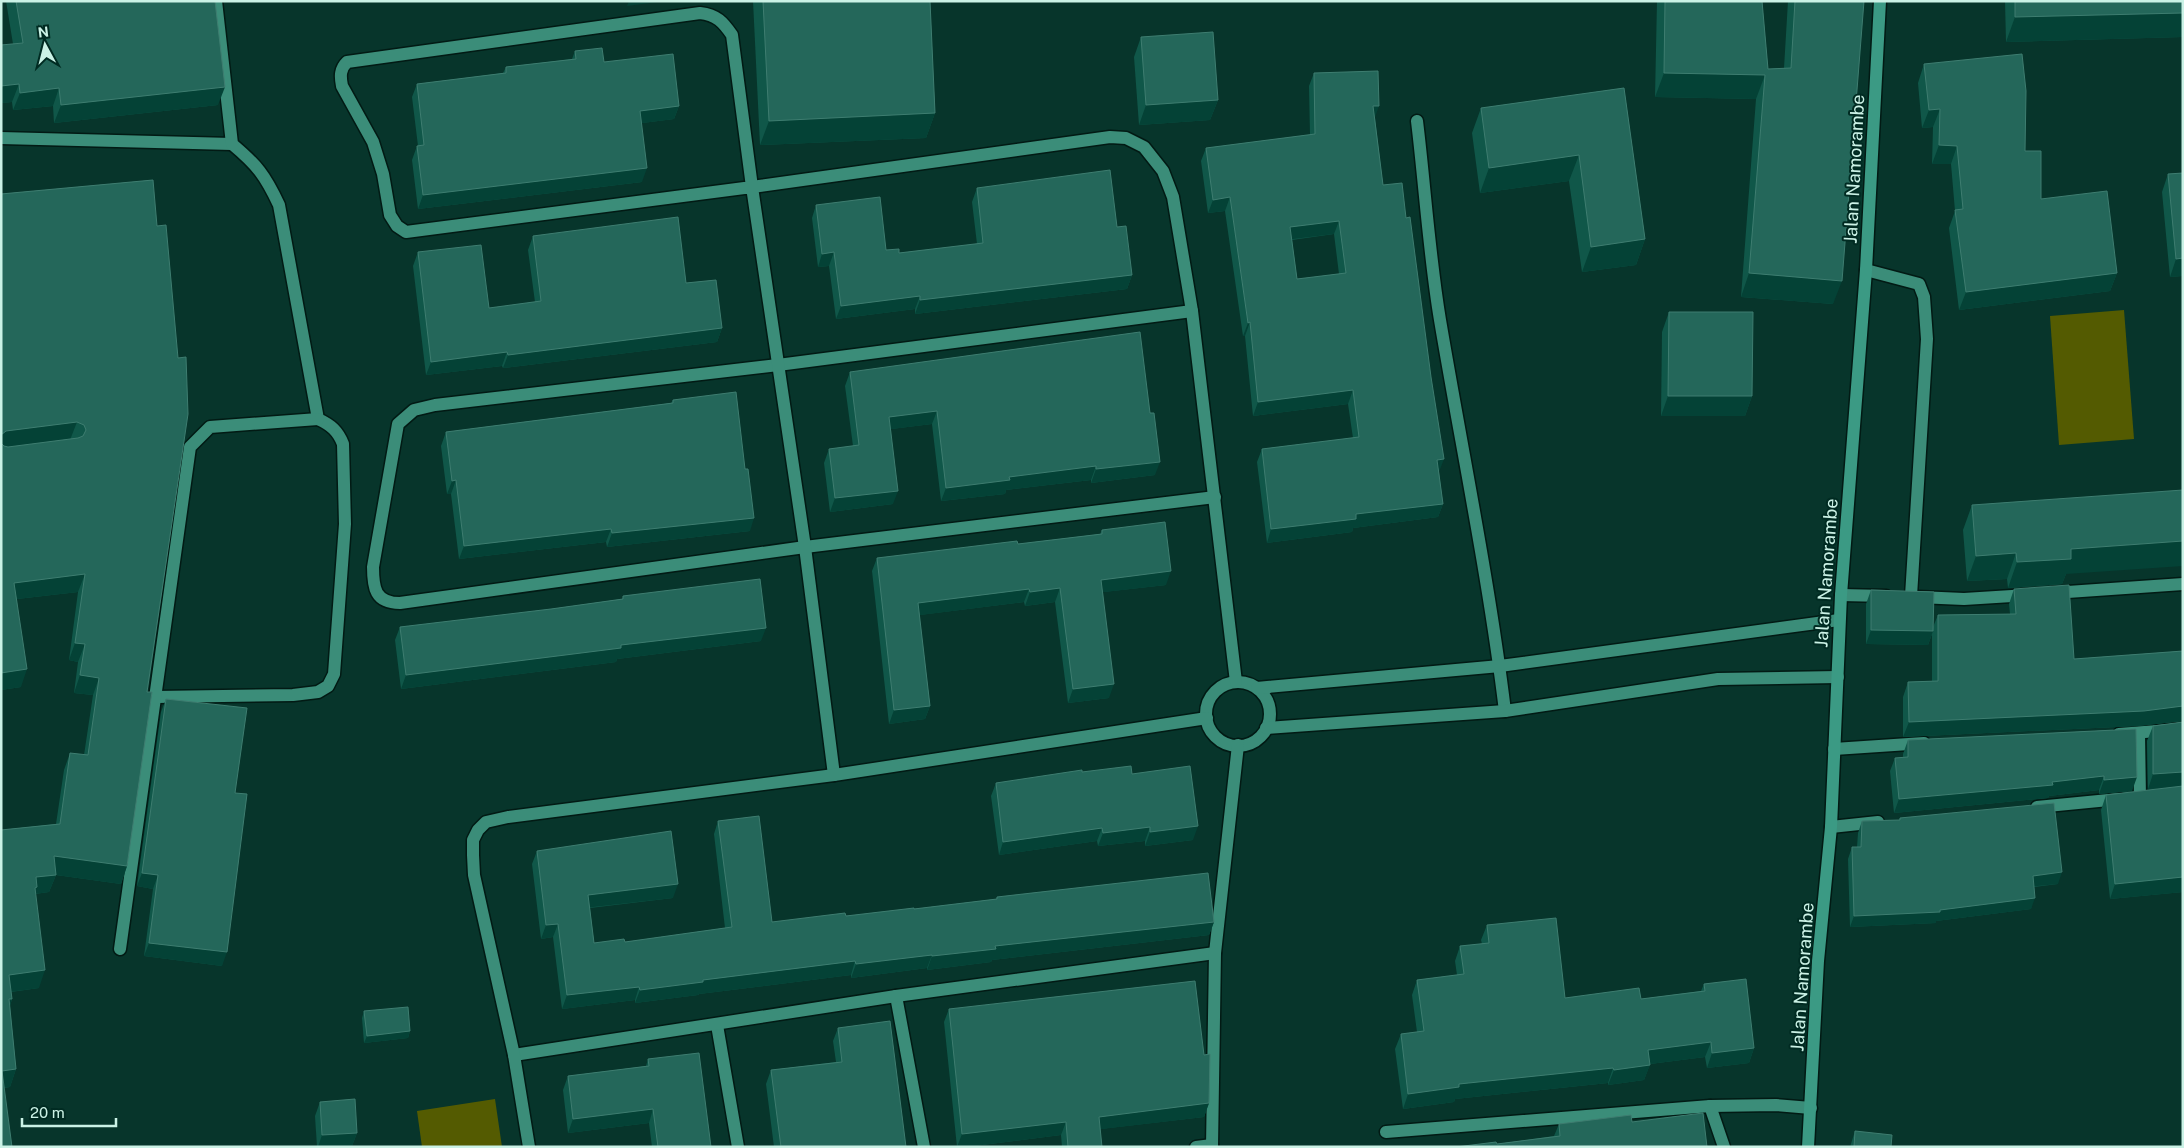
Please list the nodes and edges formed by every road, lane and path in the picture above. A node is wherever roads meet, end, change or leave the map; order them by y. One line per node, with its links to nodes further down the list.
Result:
1 (216, 1): 5 (street)
2 (1880, 1): 7 (main road, Jalan Namorambe)
3 (1417, 121): 17 (street)
4 (1, 138): 5 (street)
5 (232, 144): 10 (street)
6 (752, 187): 6 (street); 8 (street); 9 (street)
7 (1866, 270): 14 (main road, Jalan Namorambe); 15 (street)
8 (1192, 311): 9 (street); 11 (street)
9 (778, 365): 12 (street); 12 (street)
10 (318, 418): 21 (street); 21 (street)
11 (1215, 497): 12 (street); 19 (street)
12 (805, 547): 31 (street)
13 (2183, 584): 15 (street)
14 (1841, 595): 15 (street); 16 (main road, Jalan Namorambe)
15 (1911, 596)
16 (1839, 620): 17 (street); 18 (main road, Jalan Namorambe)
17 (1500, 666): 20 (street); 22 (street)
18 (1838, 677): 22 (street); 30 (main road, Jalan Namorambe)
19 (1236, 682): 20 (street); 23 (street)
20 (1257, 688): 24 (street)
21 (156, 697): 37 (street)
22 (1505, 711): 24 (street)
23 (1206, 718): 29 (street); 31 (street)
24 (1266, 728): 29 (street)
25 (2183, 730): 26 (street)
26 (2139, 734): 27 (street); 33 (street)
27 (2109, 735)
28 (1941, 742): 30 (street)
29 (1238, 745): 38 (street)
30 (1834, 749): 36 (main road, Jalan Namorambe)
31 (834, 775): 41 (street)
32 (2157, 796): 33 (street)
33 (2140, 798): 34 (street)
34 (2024, 808)
35 (1889, 821): 36 (street)
36 (1831, 827): 43 (main road, Jalan Namorambe)
37 (120, 949)
38 (1215, 953): 39 (street); 45 (street)
39 (896, 996): 40 (street); 48 (street)
40 (717, 1025): 41 (street); 47 (street)
41 (514, 1055): 46 (street)
42 (1710, 1106): 43 (street); 44 (street); 50 (street)
43 (1811, 1108): 51 (main road, Jalan Namorambe)
44 (1386, 1132)
45 (1212, 1146): 49 (street)
46 (529, 1147)
47 (738, 1147)
48 (924, 1147)
49 (1196, 1147)
50 (1724, 1147)
51 (1808, 1147)

